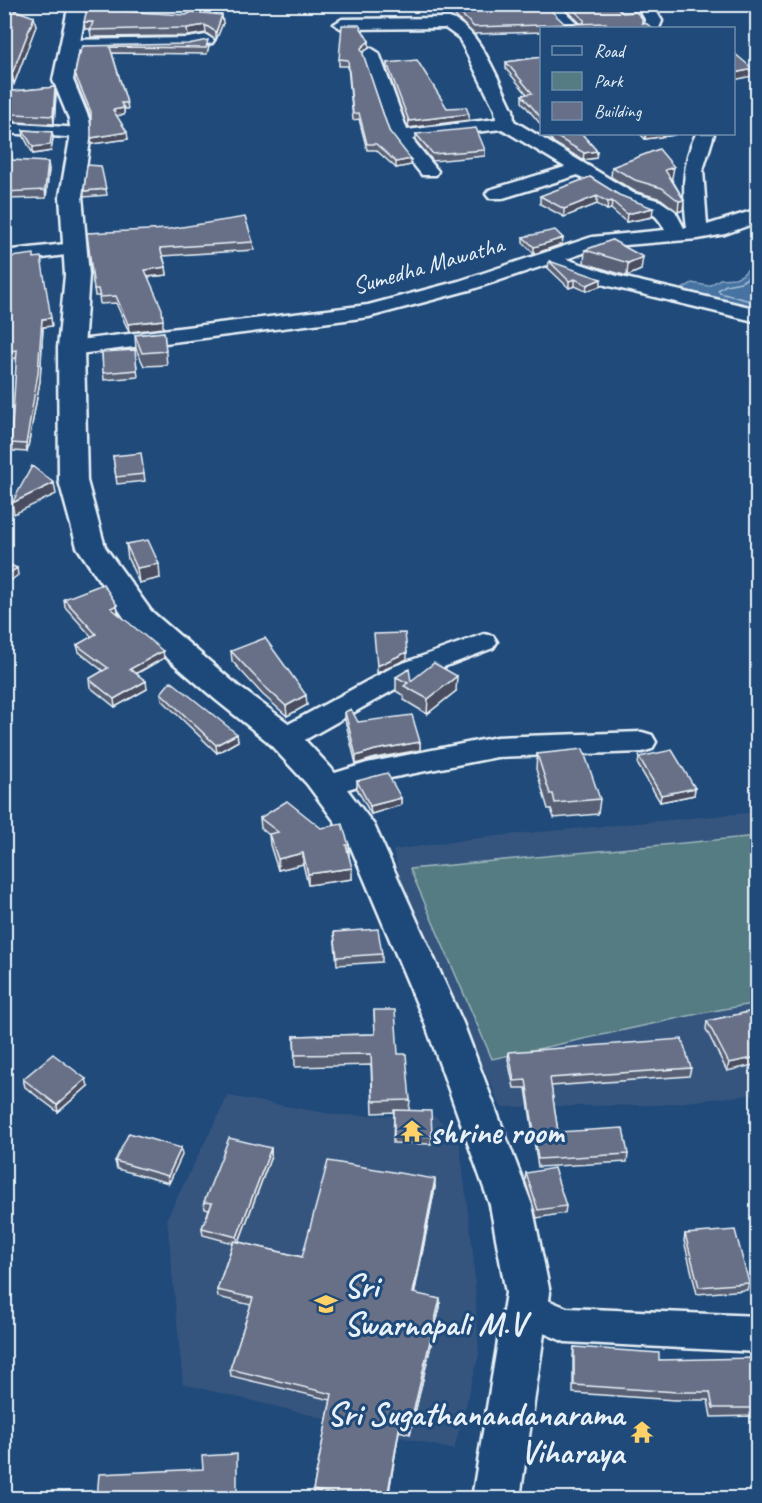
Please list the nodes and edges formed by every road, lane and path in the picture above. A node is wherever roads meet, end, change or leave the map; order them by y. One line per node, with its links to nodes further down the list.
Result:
1 (547, 4): 5 (street)
2 (644, 4): 6 (street)
3 (82, 8): 8 (street)
4 (342, 24): 10 (street)
5 (573, 27)
6 (651, 27)
7 (206, 40): 8 (street)
8 (68, 45): 12 (street)
9 (371, 52): 14 (street)
10 (505, 123): 14 (street); 15 (street)
11 (4, 128): 12 (street)
12 (81, 133): 21 (street)
13 (704, 135): 19 (street)
14 (400, 137): 16 (street)
15 (579, 169): 17 (street); 20 (street)
16 (429, 171)
17 (496, 194)
18 (758, 215): 19 (street, Sumedha Mawatha)
19 (698, 233): 20 (street, Sumedha Mawatha)
20 (677, 235): 23 (street, Sumedha Mawatha)
21 (74, 249): 22 (street); 25 (street)
22 (4, 257)
23 (544, 258): 24 (street); 25 (street, Sumedha Mawatha)
24 (758, 316)
25 (71, 348): 27 (street)
26 (484, 642): 27 (street)
27 (284, 739): 29 (street)
28 (642, 742): 29 (street)
29 (326, 786): 30 (street)
30 (526, 1308): 31 (street); 32 (street)
31 (758, 1334)
32 (496, 1498)

